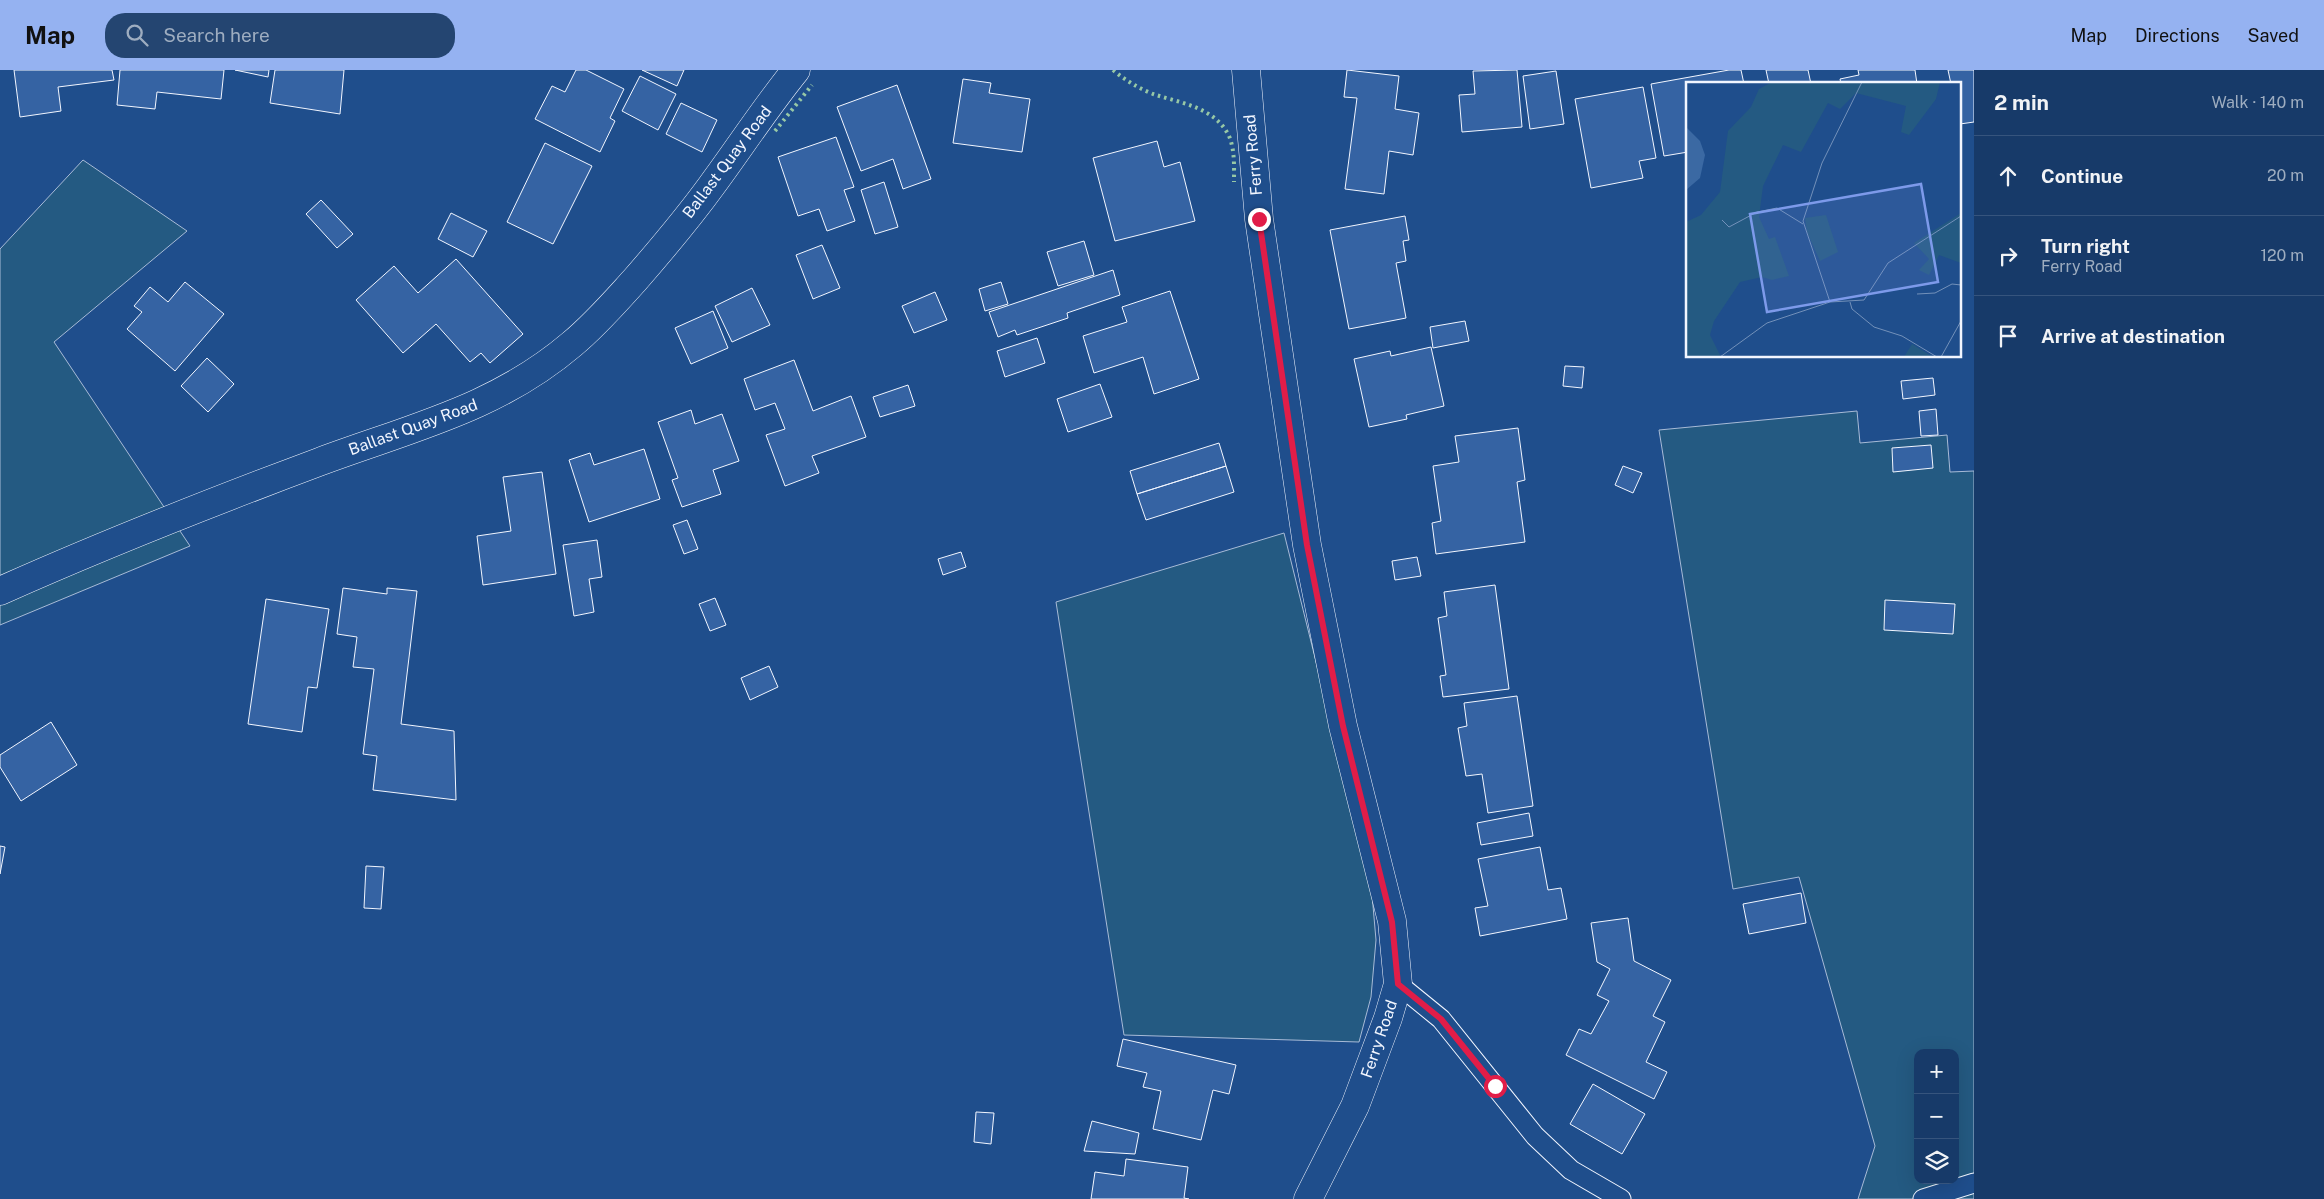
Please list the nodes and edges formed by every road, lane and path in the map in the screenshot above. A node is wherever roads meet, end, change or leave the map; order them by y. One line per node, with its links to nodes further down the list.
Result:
1 (796, 70): 3 (street, Ballast Quay Road)
2 (1246, 70): 4 (street, Ferry Road)
3 (0, 591)
4 (1398, 984): 6 (street, Ferry Road); 7 (lane)
5 (1974, 1183): 8 (lane)
6 (1308, 1199)
7 (1621, 1199)
8 (1923, 1199)

